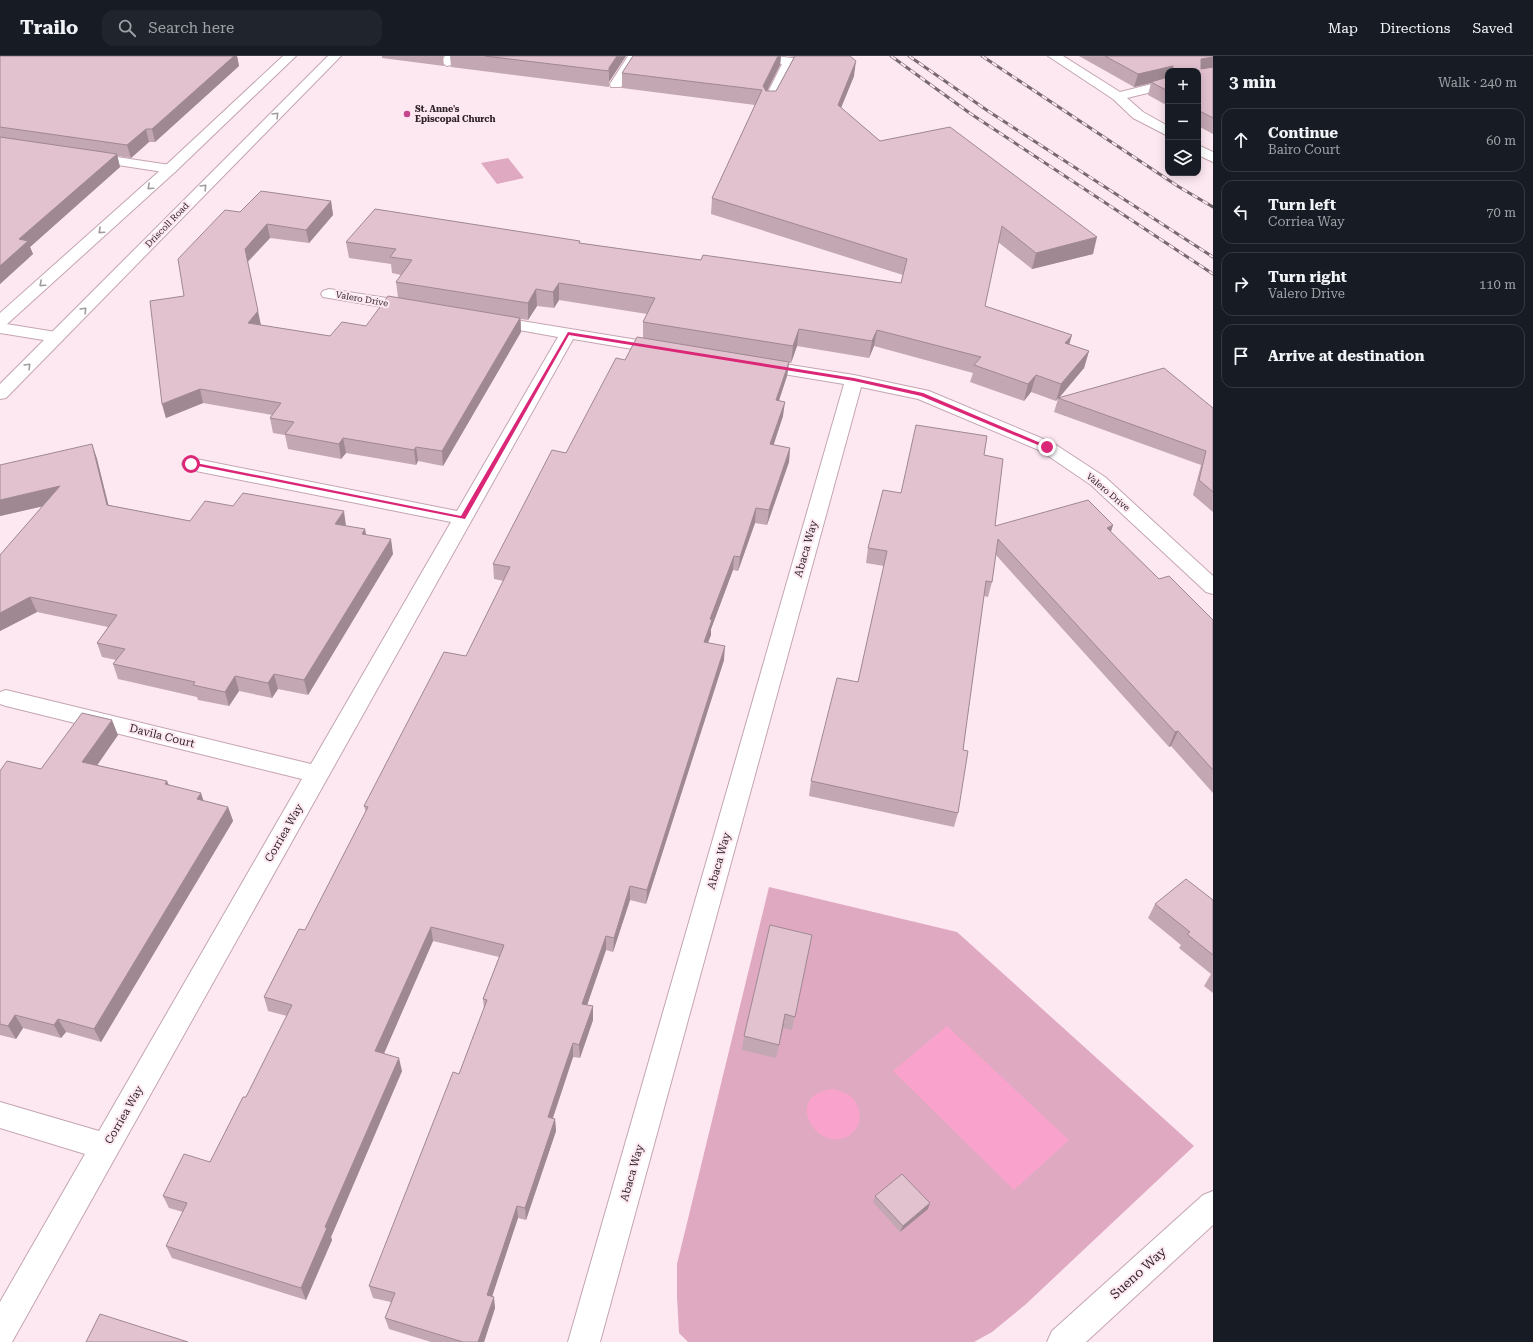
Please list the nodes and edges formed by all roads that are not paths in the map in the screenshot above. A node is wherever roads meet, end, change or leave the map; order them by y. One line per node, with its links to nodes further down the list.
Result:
1 (290, 56): 14 (street)
2 (335, 56): 21 (street, Driscoll Road, one-way to 2)
3 (634, 56): 8 (street)
4 (740, 56): 6 (street)
5 (1054, 56): 10 (street)
6 (790, 62): 7 (street); 11 (street)
7 (821, 66)
8 (616, 84)
9 (1165, 85): 10 (street)
10 (1118, 96): 12 (street)
11 (770, 102)
12 (1165, 130)
13 (77, 156): 14 (street)
14 (170, 169): 18 (street, one-way to 18)
15 (329, 294): 16 (street, Valero Drive)
16 (429, 310)
17 (475, 318): 20 (street)
18 (0, 322)
19 (0, 328): 21 (street)
20 (568, 334): 22 (street); 27 (street, Corriea Way)
21 (56, 337): 25 (street, Driscoll Road, one-way to 21)
22 (676, 351)
23 (745, 362): 24 (street, Valero Drive)
24 (854, 380): 28 (street, Valero Drive); 35 (street, Abaca Way)
25 (0, 394)
26 (191, 464): 27 (street)
27 (463, 518): 30 (street, Corriea Way)
28 (1213, 587)
29 (6, 698): 30 (street, Davila Court)
30 (317, 774): 32 (street, Corriea Way)
31 (0, 1115): 32 (street)
32 (105, 1147): 34 (street, Corriea Way)
33 (1213, 1205): 36 (street, Sueno Way)
34 (0, 1332)
35 (584, 1342)
36 (1062, 1342)

